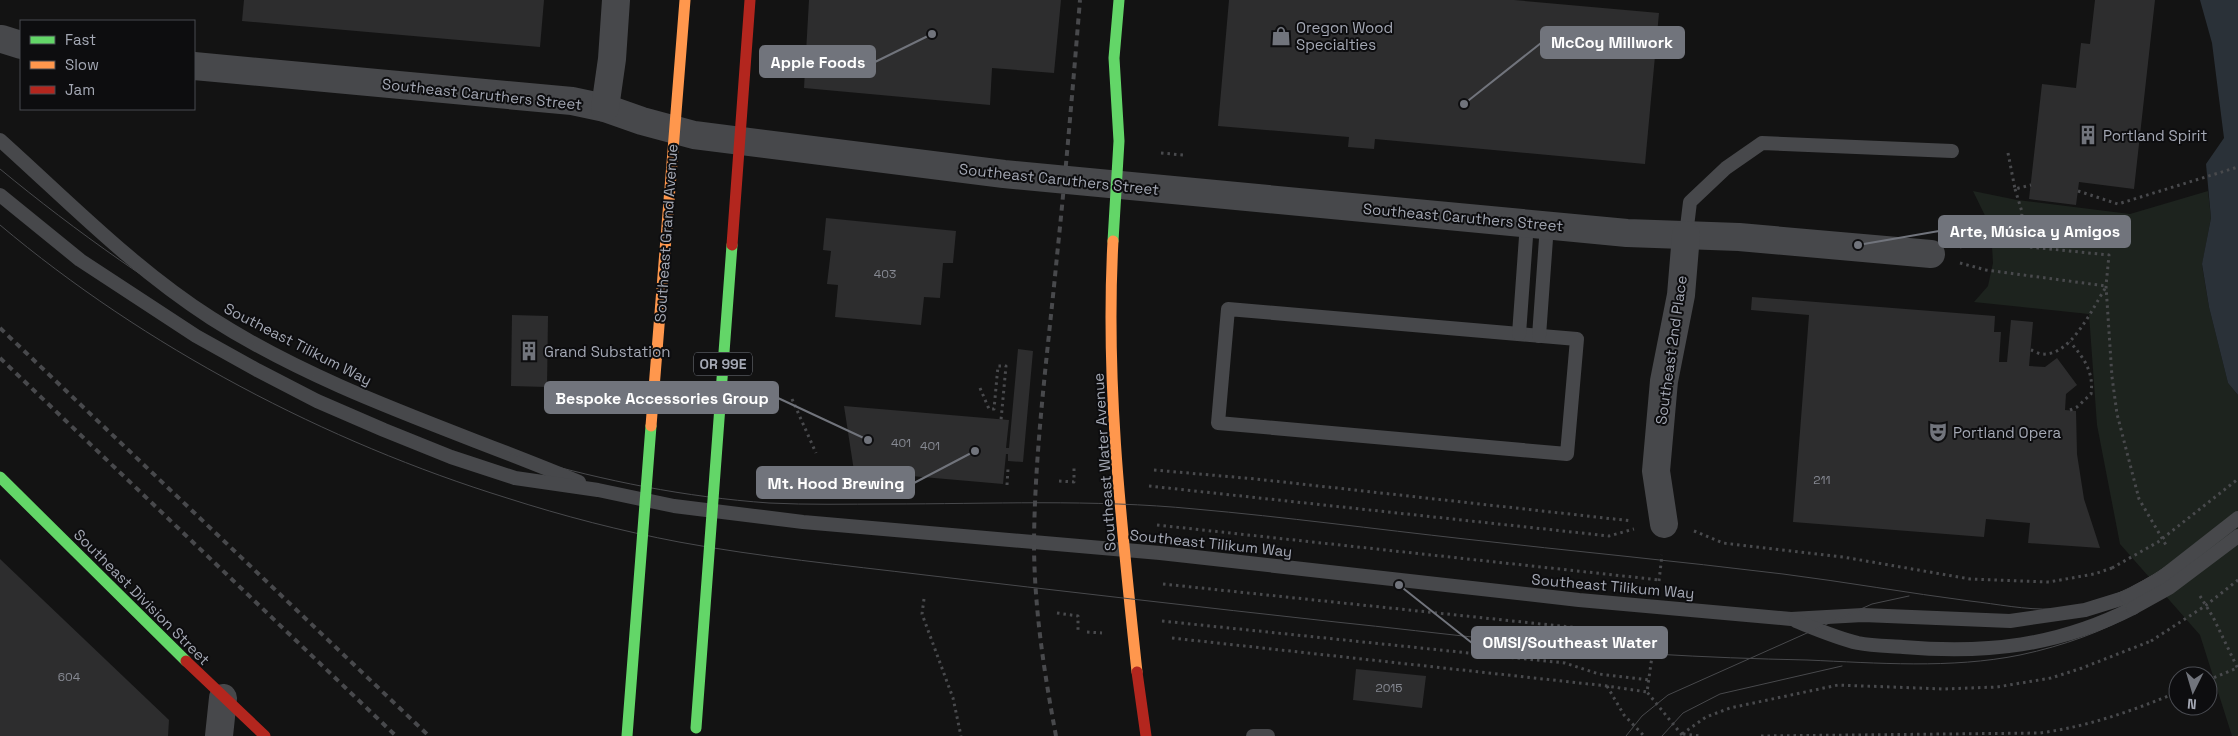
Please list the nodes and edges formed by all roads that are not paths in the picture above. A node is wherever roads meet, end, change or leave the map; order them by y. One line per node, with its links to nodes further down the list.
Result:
1 (616, 0): 6 (street)
2 (685, 0): 28 (main road, Southeast Grand Avenue, bridge)
3 (750, 0): 25 (main road, OR 99E, bridge)
4 (1119, 0): 9 (main road, Southeast Water Avenue)
5 (195, 66): 6 (street, Southeast Caruthers Street)
6 (605, 108): 9 (street, Southeast Caruthers Street)
7 (0, 140): 17 (lane, Southeast Tilikum Way)
8 (1952, 151): 12 (lane)
9 (1116, 185): 11 (street, Southeast Caruthers Street); 21 (main road, Southeast Water Avenue)
10 (0, 196): 17 (lane, Southeast Tilikum Way)
11 (1537, 224): 12 (street, Southeast Caruthers Street); 14 (lane); 15 (lane)
12 (1686, 235): 13 (street, Southeast Caruthers Street); 19 (street, Southeast 2nd Place)
13 (1931, 254)
14 (1519, 334): 15 (lane); 15 (lane)
15 (1539, 336)
16 (0, 477): 24 (main road, Southeast Division Street)
17 (598, 490): 21 (lane, Southeast Tilikum Way)
18 (2238, 518): 22 (lane, bridge)
19 (1664, 524)
20 (2238, 536): 22 (lane, bridge)
21 (1124, 550): 23 (lane, Southeast Tilikum Way); 29 (main road, Southeast Water Avenue)
22 (2130, 602): 23 (lane, Southeast Tilikum Way); 23 (lane, Southeast Tilikum Way)
23 (1791, 619)
24 (224, 698): 26 (street); 27 (main road, Southeast Division Street)
25 (696, 728)
26 (219, 736)
27 (265, 736)
28 (627, 736)
29 (1146, 736)
30 (1253, 736): 31 (lane)
31 (1268, 736)

